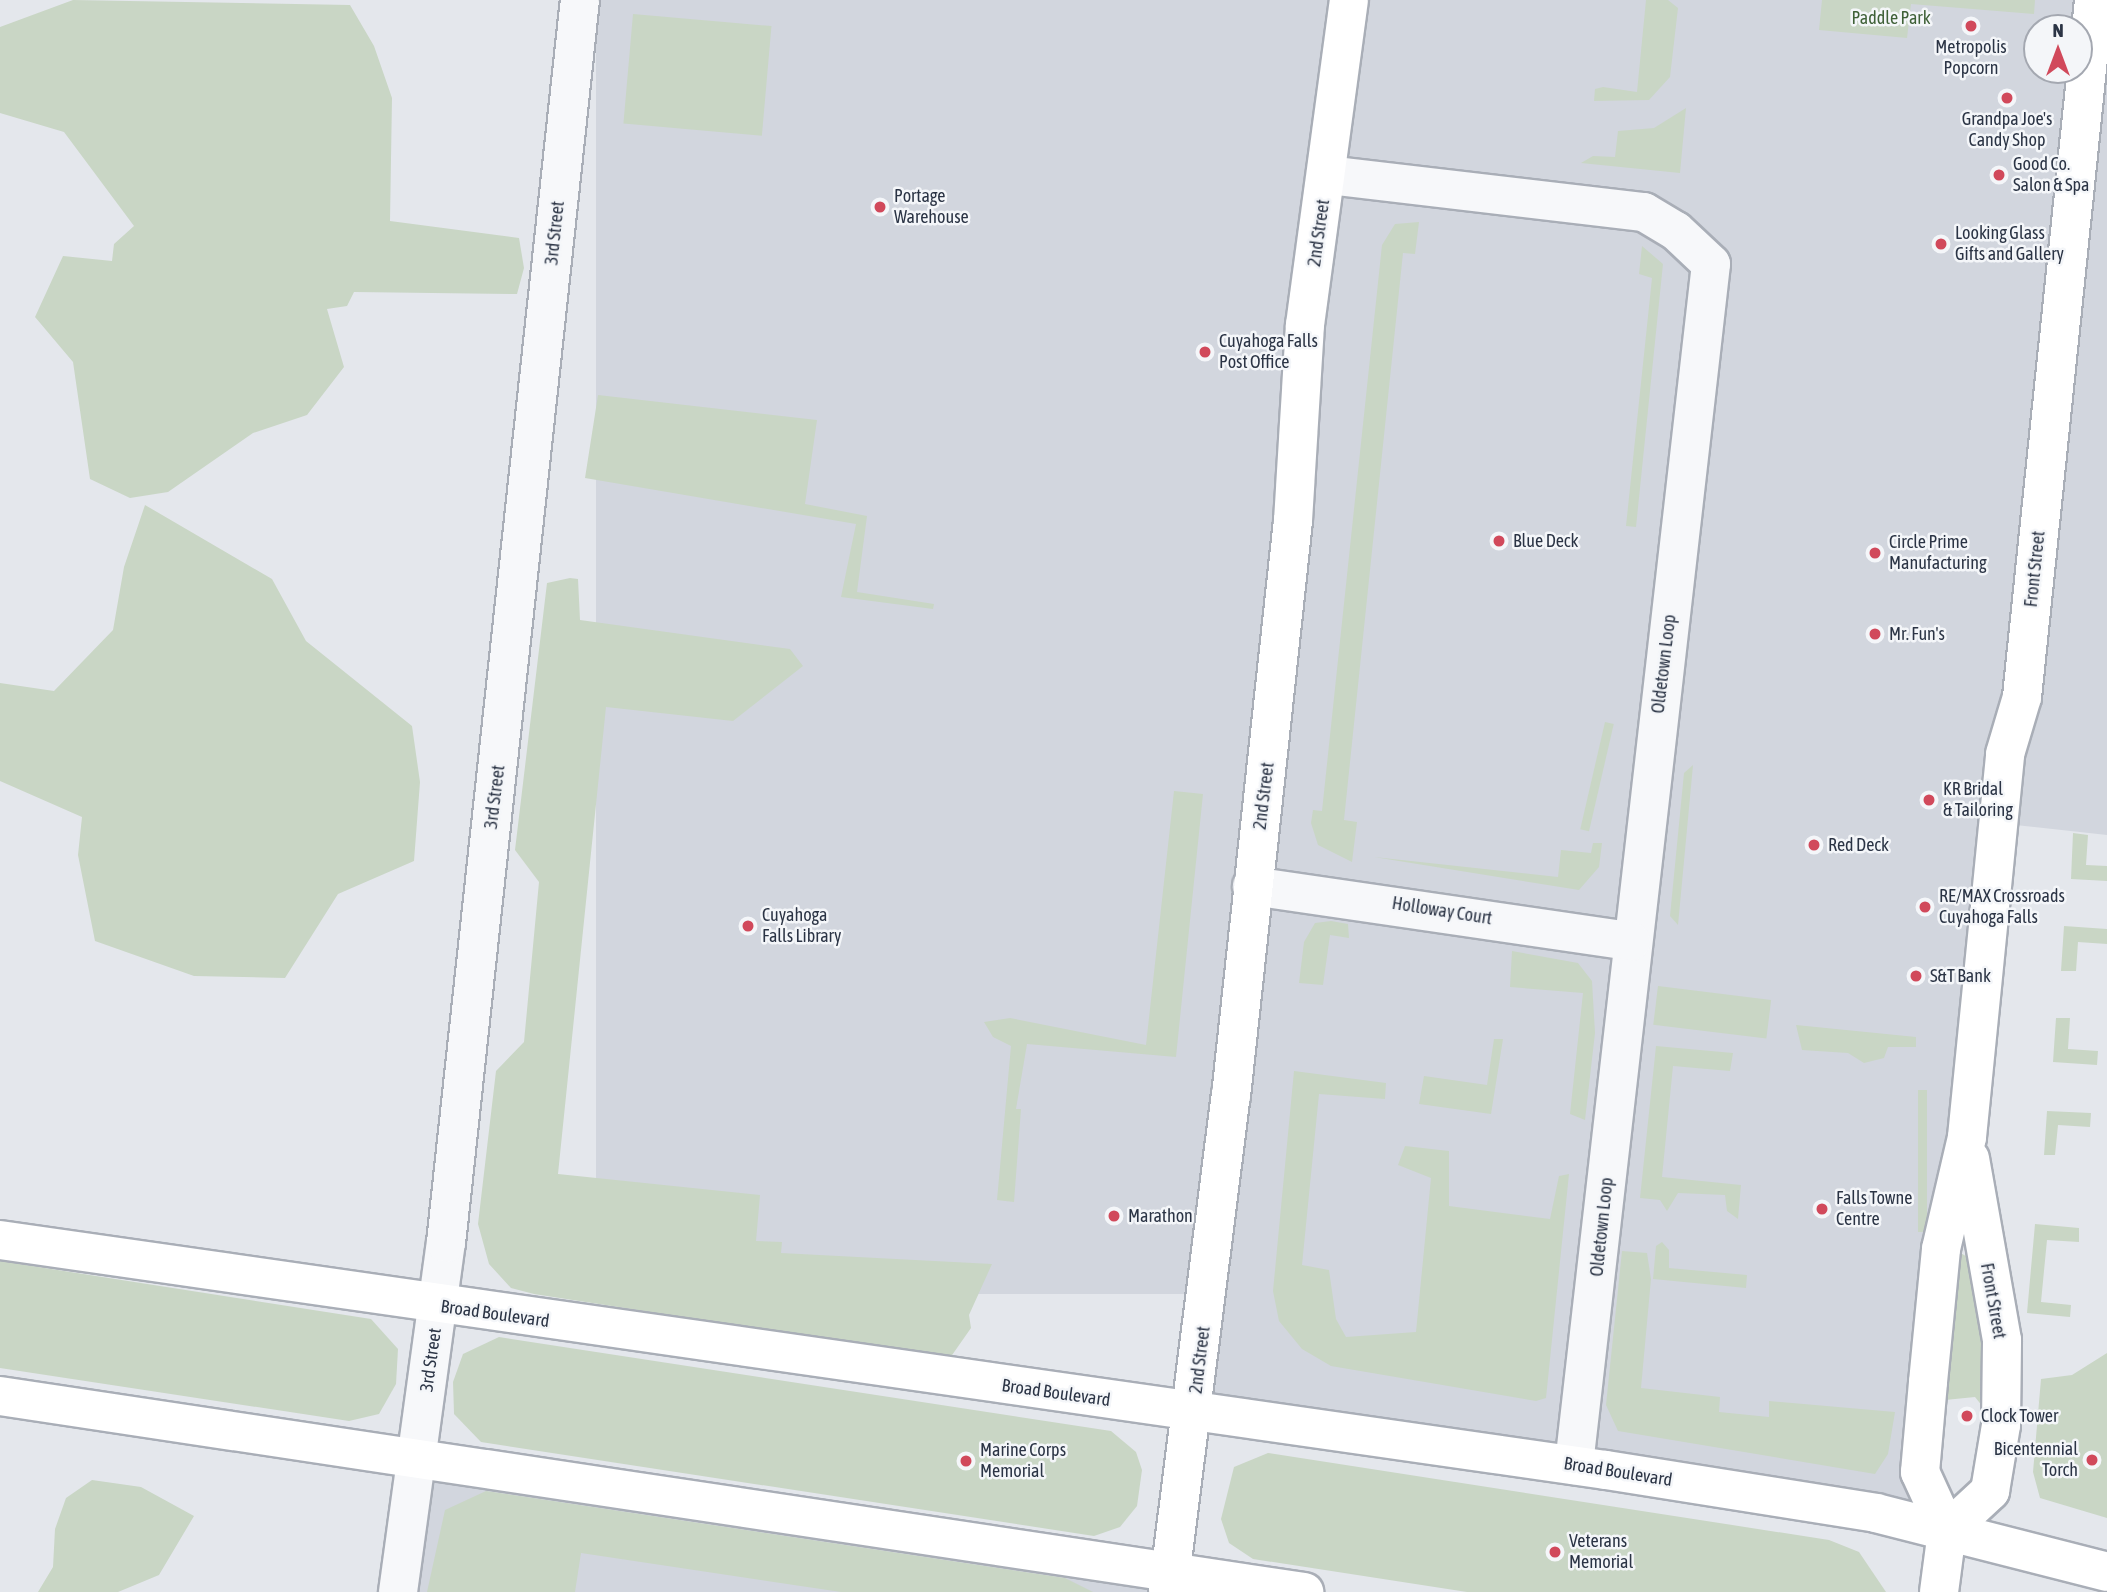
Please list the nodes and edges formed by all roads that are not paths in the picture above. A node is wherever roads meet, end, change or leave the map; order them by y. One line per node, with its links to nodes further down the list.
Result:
1 (580, 0): 9 (street, 3rd Street)
2 (1349, 0): 4 (main road, 2nd Street)
3 (2094, 0): 7 (main road, Front Street)
4 (1328, 175): 5 (main road, 2nd Street); 6 (street, Oldetown Loop)
5 (1252, 886): 6 (street, Holloway Court); 11 (main road, 2nd Street)
6 (1631, 940): 13 (street, Oldetown Loop)
7 (1967, 1136): 14 (main road, Front Street); 14 (main road, Front Street)
8 (0, 1240): 9 (main road, Broad Boulevard)
9 (438, 1306): 11 (main road, Broad Boulevard); 12 (street, 3rd Street)
10 (0, 1396): 12 (main road)
11 (1194, 1412): 13 (main road, Broad Boulevard); 16 (main road, 2nd Street)
12 (418, 1457): 16 (main road); 17 (street, 3rd Street)
13 (1574, 1465): 14 (main road, Broad Boulevard)
14 (1947, 1531): 15 (main road, Broad Boulevard); 19 (main road)
15 (2107, 1572)
16 (1169, 1582): 18 (main road)
17 (398, 1592)
18 (1304, 1592)
19 (1939, 1592)

